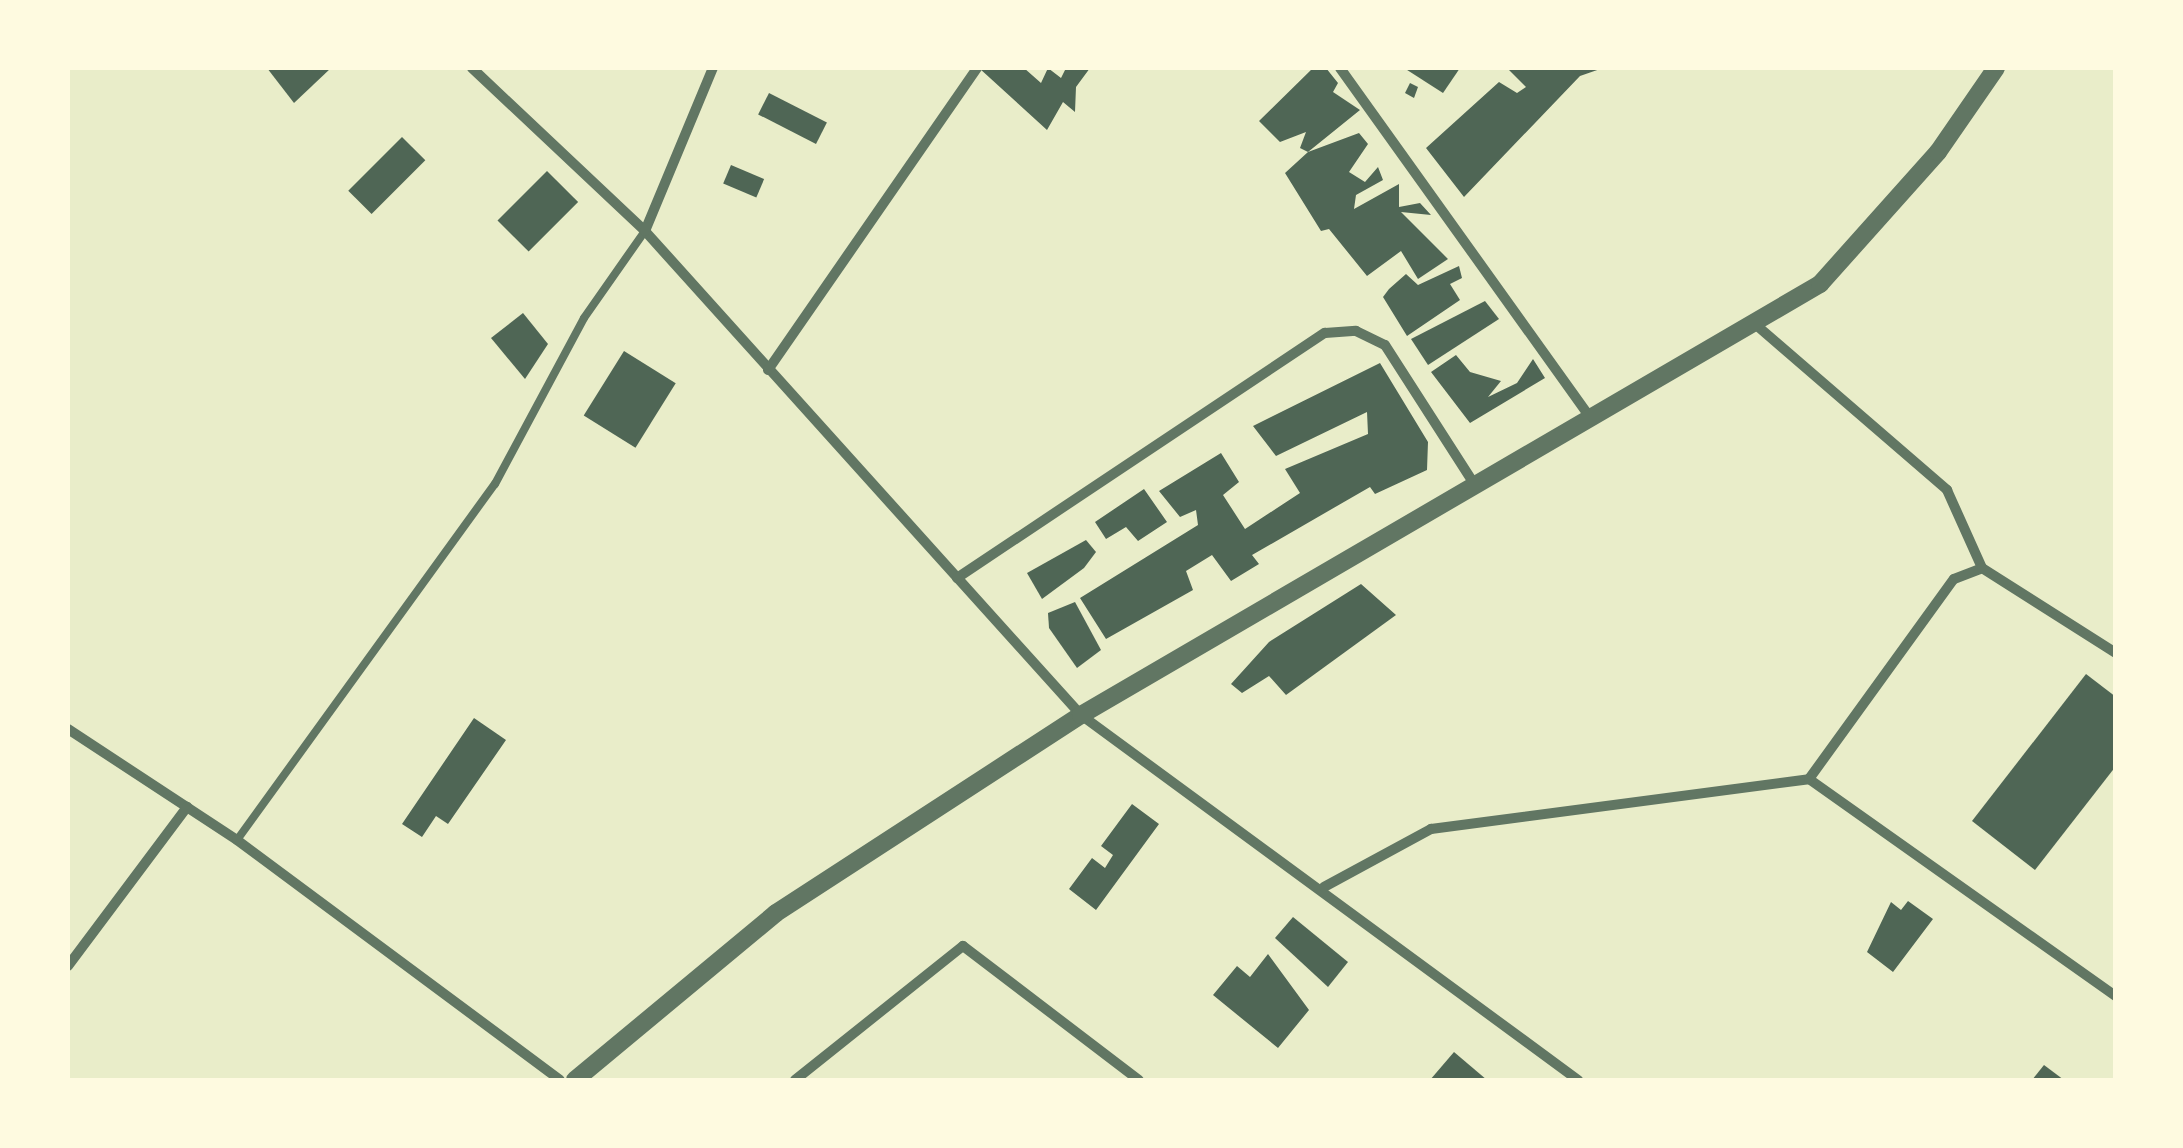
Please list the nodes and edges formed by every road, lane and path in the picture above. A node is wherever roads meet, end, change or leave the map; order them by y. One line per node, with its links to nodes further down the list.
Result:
1 (472, 68): 6 (street)
2 (713, 68): 6 (street)
3 (976, 68): 8 (street)
4 (1340, 68): 9 (street)
5 (1996, 68): 7 (street)
6 (645, 231): 8 (street); 18 (lane)
7 (1755, 324): 9 (street); 11 (street)
8 (768, 370): 12 (street)
9 (1594, 422): 10 (street)
10 (1476, 488): 12 (street); 14 (street)
11 (1982, 568): 13 (street); 16 (street)
12 (957, 578): 14 (street)
13 (2116, 652)
14 (1081, 714): 19 (street); 23 (street)
15 (68, 729): 17 (street)
16 (1809, 779): 19 (street); 21 (street)
17 (187, 807): 18 (street); 20 (street)
18 (236, 840): 22 (street)
19 (1324, 887): 26 (street)
20 (68, 966)
21 (2116, 996)
22 (560, 1080)
23 (574, 1080)
24 (794, 1080): 25 (street)
25 (1139, 1080)
26 (1578, 1080)

